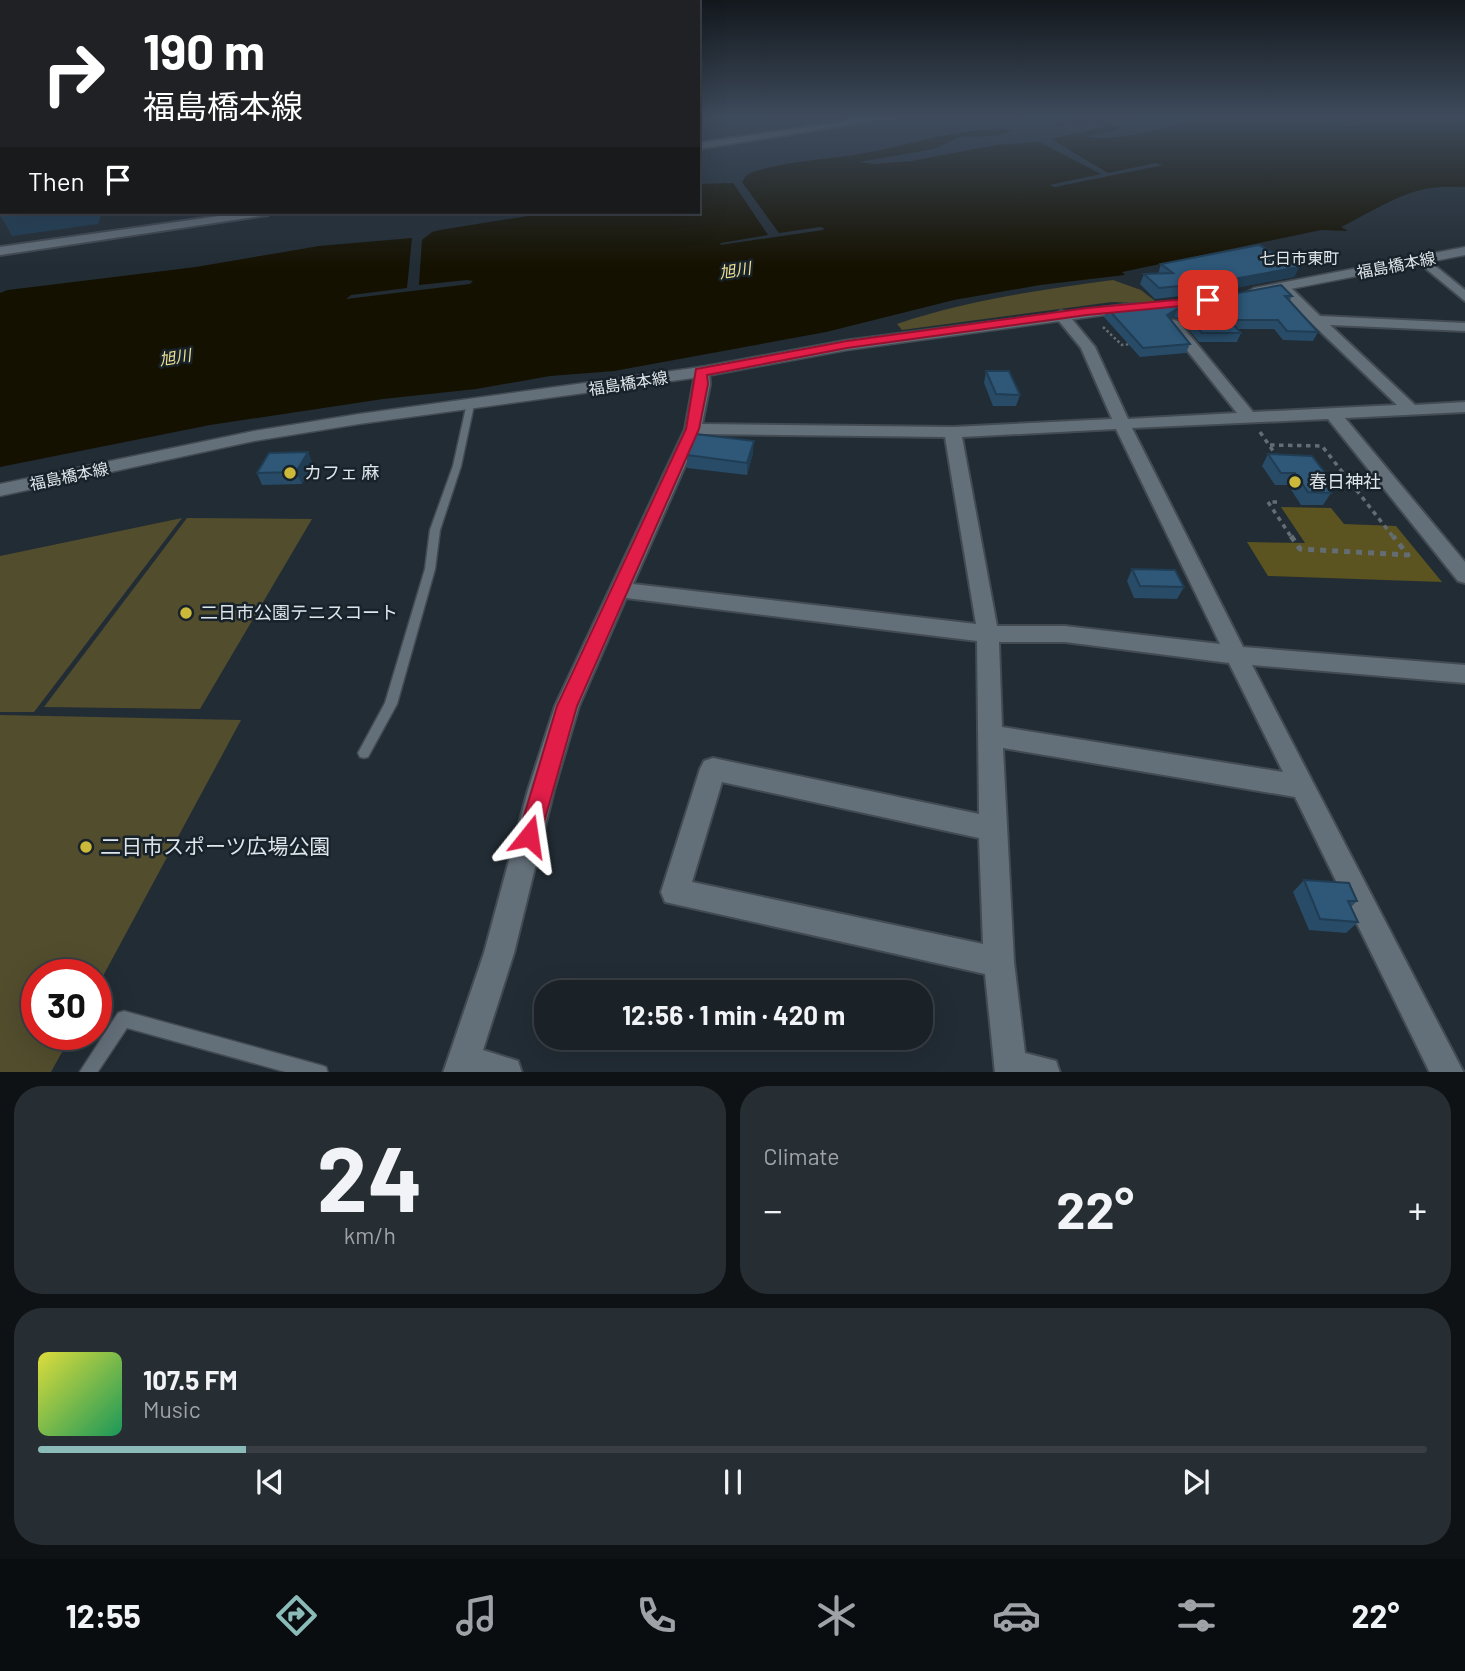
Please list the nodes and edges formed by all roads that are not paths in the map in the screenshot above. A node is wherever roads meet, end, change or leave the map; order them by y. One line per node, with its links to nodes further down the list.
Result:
1 (219, 214): 3 (street)
2 (253, 214): 3 (street)
3 (0, 248)
4 (1465, 251): 5 (main road, 福島橋本線)
5 (1423, 260): 6 (main road, 福島橋本線); 8 (street)
6 (1282, 287): 7 (main road, 福島橋本線); 11 (street)
7 (1238, 295)
8 (1465, 297)
9 (1149, 307): 10 (main road, 福島橋本線)
10 (1061, 315): 14 (main road, 福島橋本線); 20 (street)
11 (1317, 320): 13 (street); 17 (street)
12 (1173, 324): 19 (street)
13 (1465, 327)
14 (701, 372): 15 (main road, 福島橋本線); 21 (street)
15 (470, 405): 23 (main road, 福島橋本線); 30 (lane)
16 (1465, 407): 17 (street)
17 (1411, 410): 18 (street)
18 (1333, 414): 19 (street); 24 (street)
19 (1249, 418): 20 (street)
20 (1123, 426): 22 (street); 27 (street)
21 (692, 429): 22 (street); 25 (street)
22 (953, 432): 26 (street)
23 (0, 490)
24 (1465, 576)
25 (620, 590): 26 (street); 34 (street)
26 (988, 634): 27 (street); 29 (street)
27 (1236, 655): 28 (street); 31 (street)
28 (1465, 674)
29 (991, 736): 31 (street); 32 (street)
30 (364, 753)
31 (1304, 787): 40 (street)
32 (992, 829): 33 (street); 33 (street)
33 (999, 962): 35 (street)
34 (461, 1067): 38 (street)
35 (1010, 1069): 39 (street)
36 (88, 1072): 37 (lane)
37 (316, 1072)
38 (498, 1072)
39 (1036, 1072)
40 (1447, 1072)

